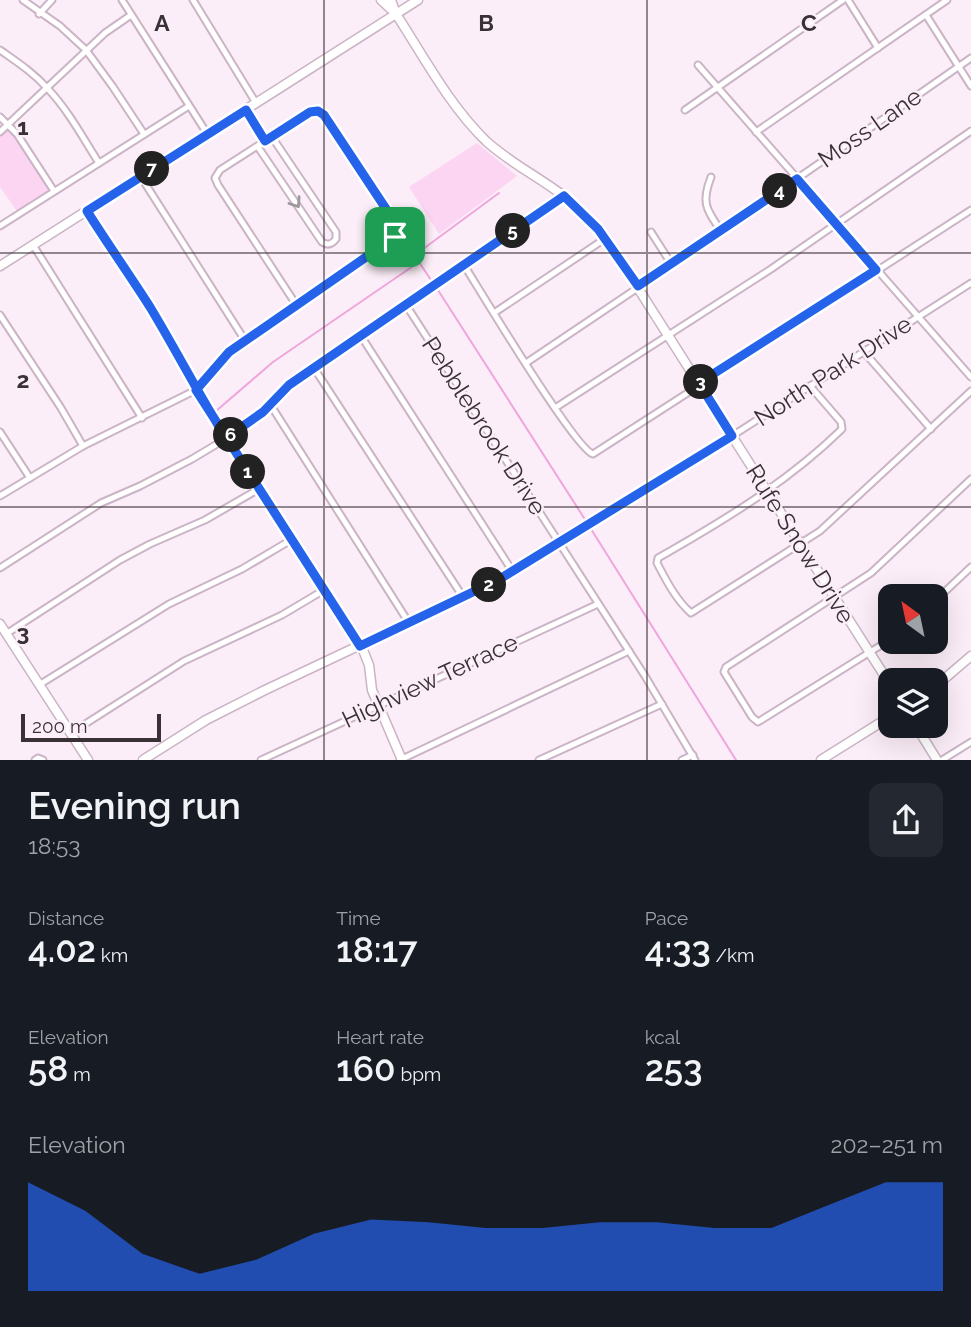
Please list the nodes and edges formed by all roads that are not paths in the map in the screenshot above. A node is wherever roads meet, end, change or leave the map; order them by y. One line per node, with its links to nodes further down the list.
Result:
1 (23, 0): 10 (street)
2 (52, 0): 10 (street)
3 (122, 0): 12 (street)
4 (193, 0): 23 (street)
5 (381, 0): 11 (street, Rufe Snow Drive)
6 (391, 0): 11 (street, Rufe Snow Drive)
7 (418, 0): 11 (street)
8 (845, 0): 14 (street); 22 (street)
9 (947, 0): 13 (street)
10 (39, 13): 16 (street)
11 (396, 14): 23 (street); 42 (street, Rufe Snow Drive)
12 (131, 15): 16 (street); 24 (street)
13 (926, 15): 14 (street); 19 (street)
14 (878, 48): 31 (street)
15 (0, 50): 20 (street)
16 (86, 50): 20 (street); 32 (street)
17 (971, 58): 19 (street, Moss Lane)
18 (698, 65): 22 (street)
19 (959, 67): 21 (street); 40 (street, Moss Lane)
20 (46, 86): 28 (street); 37 (street)
21 (971, 86)
22 (717, 88): 26 (street); 31 (street)
23 (256, 103): 25 (street)
24 (189, 106): 32 (street); 33 (street)
25 (246, 110): 33 (street); 35 (street)
26 (685, 110)
27 (0, 117): 28 (street)
28 (8, 124): 30 (street); 41 (street)
29 (971, 131): 45 (street)
30 (0, 132)
31 (756, 132): 40 (street)
32 (144, 134): 37 (street)
33 (208, 135): 38 (street)
34 (272, 137): 35 (street); 36 (street, one-way to 34); 58 (street)
35 (265, 141): 36 (street)
36 (258, 146): 58 (street)
37 (99, 163): 41 (street)
38 (141, 177): 44 (street); 64 (street)
39 (711, 177): 47 (street)
40 (797, 179): 45 (street); 47 (street, Moss Lane)
41 (54, 191): 46 (street)
42 (564, 196): 49 (street, Rufe Snow Drive); 51 (street)
43 (971, 210): 54 (street)
44 (87, 211): 50 (street); 71 (street)
45 (836, 225): 54 (street); 62 (street)
46 (0, 226)
47 (721, 231): 52 (street, Moss Lane)
48 (652, 232): 52 (street)
49 (606, 238): 56 (street, Rufe Snow Drive); 59 (street)
50 (33, 245): 53 (street); 75 (street)
51 (464, 265): 57 (street); 59 (street)
52 (672, 265): 56 (street, Moss Lane)
53 (0, 266)
54 (876, 270): 61 (street); 69 (street)
55 (971, 284): 61 (street, North Park Drive)
56 (638, 286): 62 (street, Rufe Snow Drive); 66 (street, Moss Lane)
57 (406, 305): 63 (street); 87 (street, Pebblebrook Drive)
58 (297, 306): 64 (street)
59 (494, 313): 66 (street)
60 (0, 315): 80 (street)
61 (918, 318): 65 (street, North Park Drive); 68 (street)
62 (668, 335): 69 (street, Rufe Snow Drive); 74 (street)
63 (361, 336): 67 (street); 91 (street)
64 (246, 341): 71 (street)
65 (864, 352): 70 (street, North Park Drive); 76 (street)
66 (526, 363): 74 (street)
67 (314, 368): 73 (street); 94 (street)
68 (971, 377)
69 (699, 383): 74 (street); 78 (street, Rufe Snow Drive)
70 (810, 386): 78 (street, North Park Drive); 84 (street)
71 (196, 390): 75 (street); 79 (street)
72 (971, 391): 76 (street)
73 (270, 404): 79 (street); 98 (street)
74 (555, 408)
75 (142, 418): 80 (street)
76 (931, 429): 88 (street)
77 (0, 432): 81 (street)
78 (732, 436): 84 (street, Rufe Snow Drive); 87 (street, North Park Drive)
79 (226, 438): 83 (street); 90 (street)
80 (83, 446): 81 (street)
81 (30, 478): 85 (street)
82 (971, 479): 95 (street)
83 (259, 489): 86 (street); 99 (street)
84 (767, 490): 88 (street, Rufe Snow Drive); 88 (street)
85 (0, 496)
86 (291, 540): 93 (street); 107 (street)
87 (560, 544): 91 (street, North Park Drive); 96 (street, Pebblebrook Drive)
88 (801, 544): 95 (street, Rufe Snow Drive)
89 (971, 567): 92 (street)
90 (0, 568)
91 (513, 572): 94 (street, North Park Drive)
92 (948, 589)
93 (324, 590): 100 (street); 111 (street)
94 (463, 597): 98 (street, North Park Drive)
95 (835, 598): 103 (street, Rufe Snow Drive); 103 (street)
96 (598, 604): 102 (street, Pebblebrook Drive); 109 (street, Highview Terrace)
97 (0, 624): 99 (street)
98 (409, 624): 100 (street, North Park Drive)
99 (6, 634): 107 (street)
100 (360, 646): 109 (street); 116 (street, North Park Drive)
101 (878, 647): 103 (street)
102 (629, 651): 108 (street, Pebblebrook Drive); 118 (street)
103 (869, 652): 105 (street, Rufe Snow Drive)
104 (971, 656): 106 (street)
105 (879, 668)
106 (948, 676)
107 (39, 685): 111 (street)
108 (662, 704): 114 (street, Pebblebrook Drive); 119 (street)
109 (378, 705): 117 (street, Highview Terrace); 118 (street)
110 (878, 724): 121 (street)
111 (71, 733): 115 (street)
112 (924, 738): 122 (street)
113 (971, 742): 122 (street)
114 (694, 758): 120 (street)
115 (88, 760)
116 (143, 760)
117 (261, 760)
118 (401, 760)
119 (539, 760)
120 (682, 760)
121 (821, 760)
122 (940, 760)

